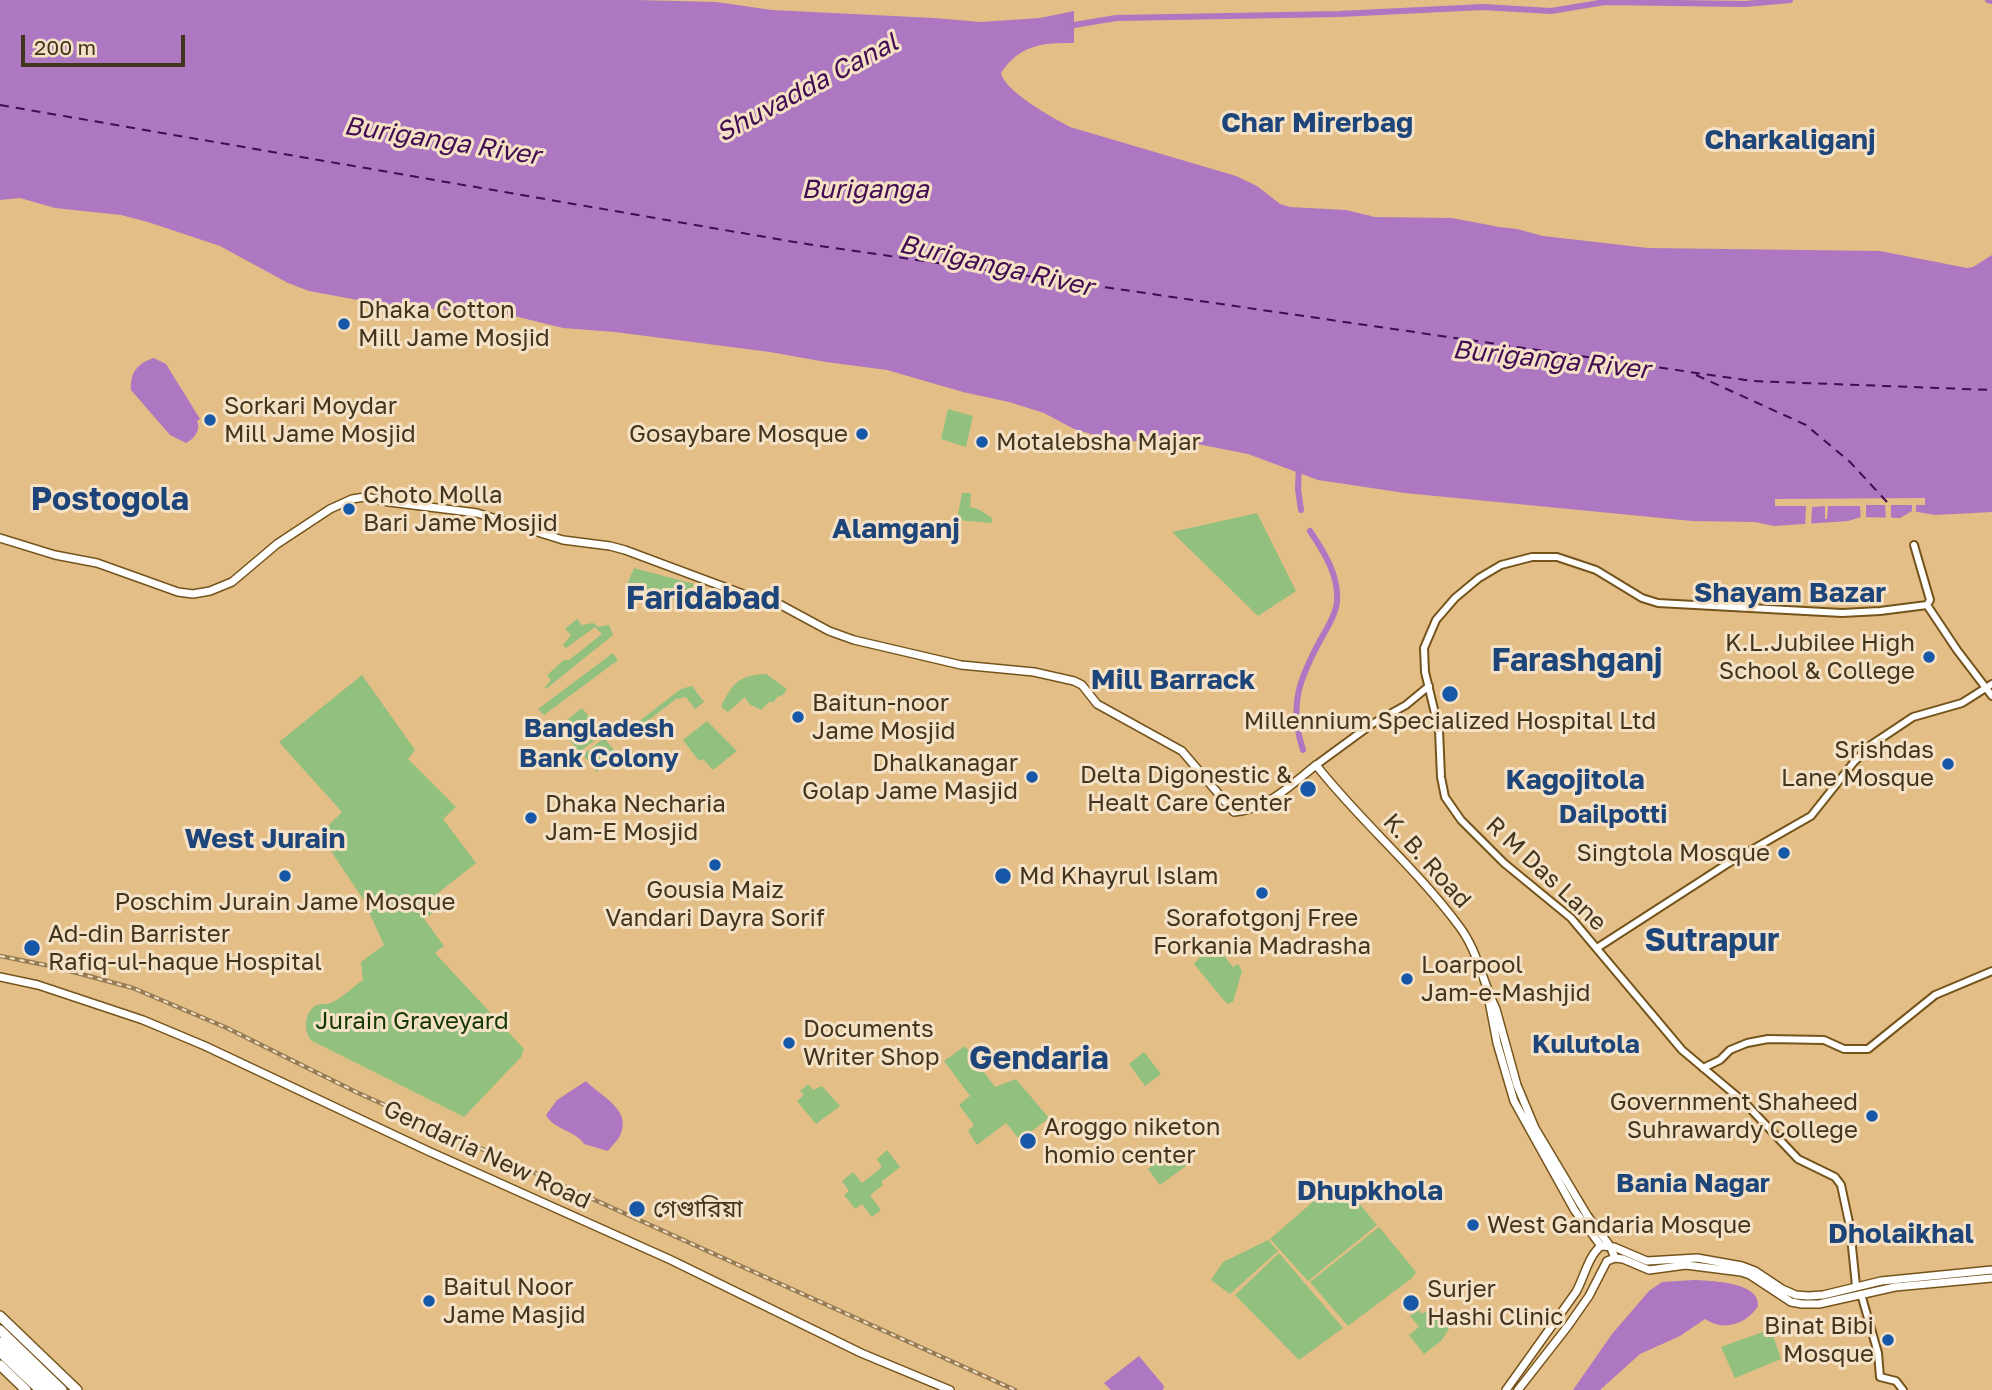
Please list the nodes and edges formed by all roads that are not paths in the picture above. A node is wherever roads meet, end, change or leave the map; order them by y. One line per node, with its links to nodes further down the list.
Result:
1 (0, 537): 7 (main road)
2 (1914, 545): 3 (street)
3 (1927, 605): 4 (street, R M Das Lane); 5 (street)
4 (1429, 686): 7 (street); 8 (street, R M Das Lane)
5 (1989, 686): 6 (street); 8 (street)
6 (1992, 695)
7 (1315, 765): 12 (main road, K. B. Road)
8 (1597, 948): 11 (street, R M Das Lane)
9 (1992, 971): 11 (street)
10 (0, 977): 37 (main road, Gendaria New Road)
11 (1703, 1068): 22 (street, R M Das Lane)
12 (1597, 1237): 13 (main road, K. B. Road); 14 (main road, K. B. Road)
13 (1601, 1246): 14 (main road); 17 (main road)
14 (1610, 1246): 15 (main road); 24 (main road)
15 (1615, 1258): 21 (main road); 24 (main road)
16 (1992, 1270): 18 (main road)
17 (1586, 1275): 21 (main road); 38 (main road)
18 (1973, 1276): 19 (main road); 20 (main road)
19 (1992, 1278)
20 (1930, 1280): 22 (main road); 23 (main road)
21 (1597, 1281): 39 (main road)
22 (1856, 1286): 24 (main road)
23 (1861, 1294): 24 (main road); 40 (street)
24 (1828, 1298)
25 (0, 1316): 29 (highway)
26 (0, 1330): 28 (highway)
27 (0, 1342): 34 (highway)
28 (14, 1344): 29 (highway); 35 (highway)
29 (29, 1344): 36 (highway)
30 (0, 1352): 33 (highway)
31 (0, 1365): 32 (highway)
32 (26, 1390)
33 (40, 1390)
34 (51, 1390)
35 (62, 1390)
36 (77, 1390)
37 (950, 1390)
38 (1506, 1390)
39 (1518, 1390)
40 (1903, 1390)

